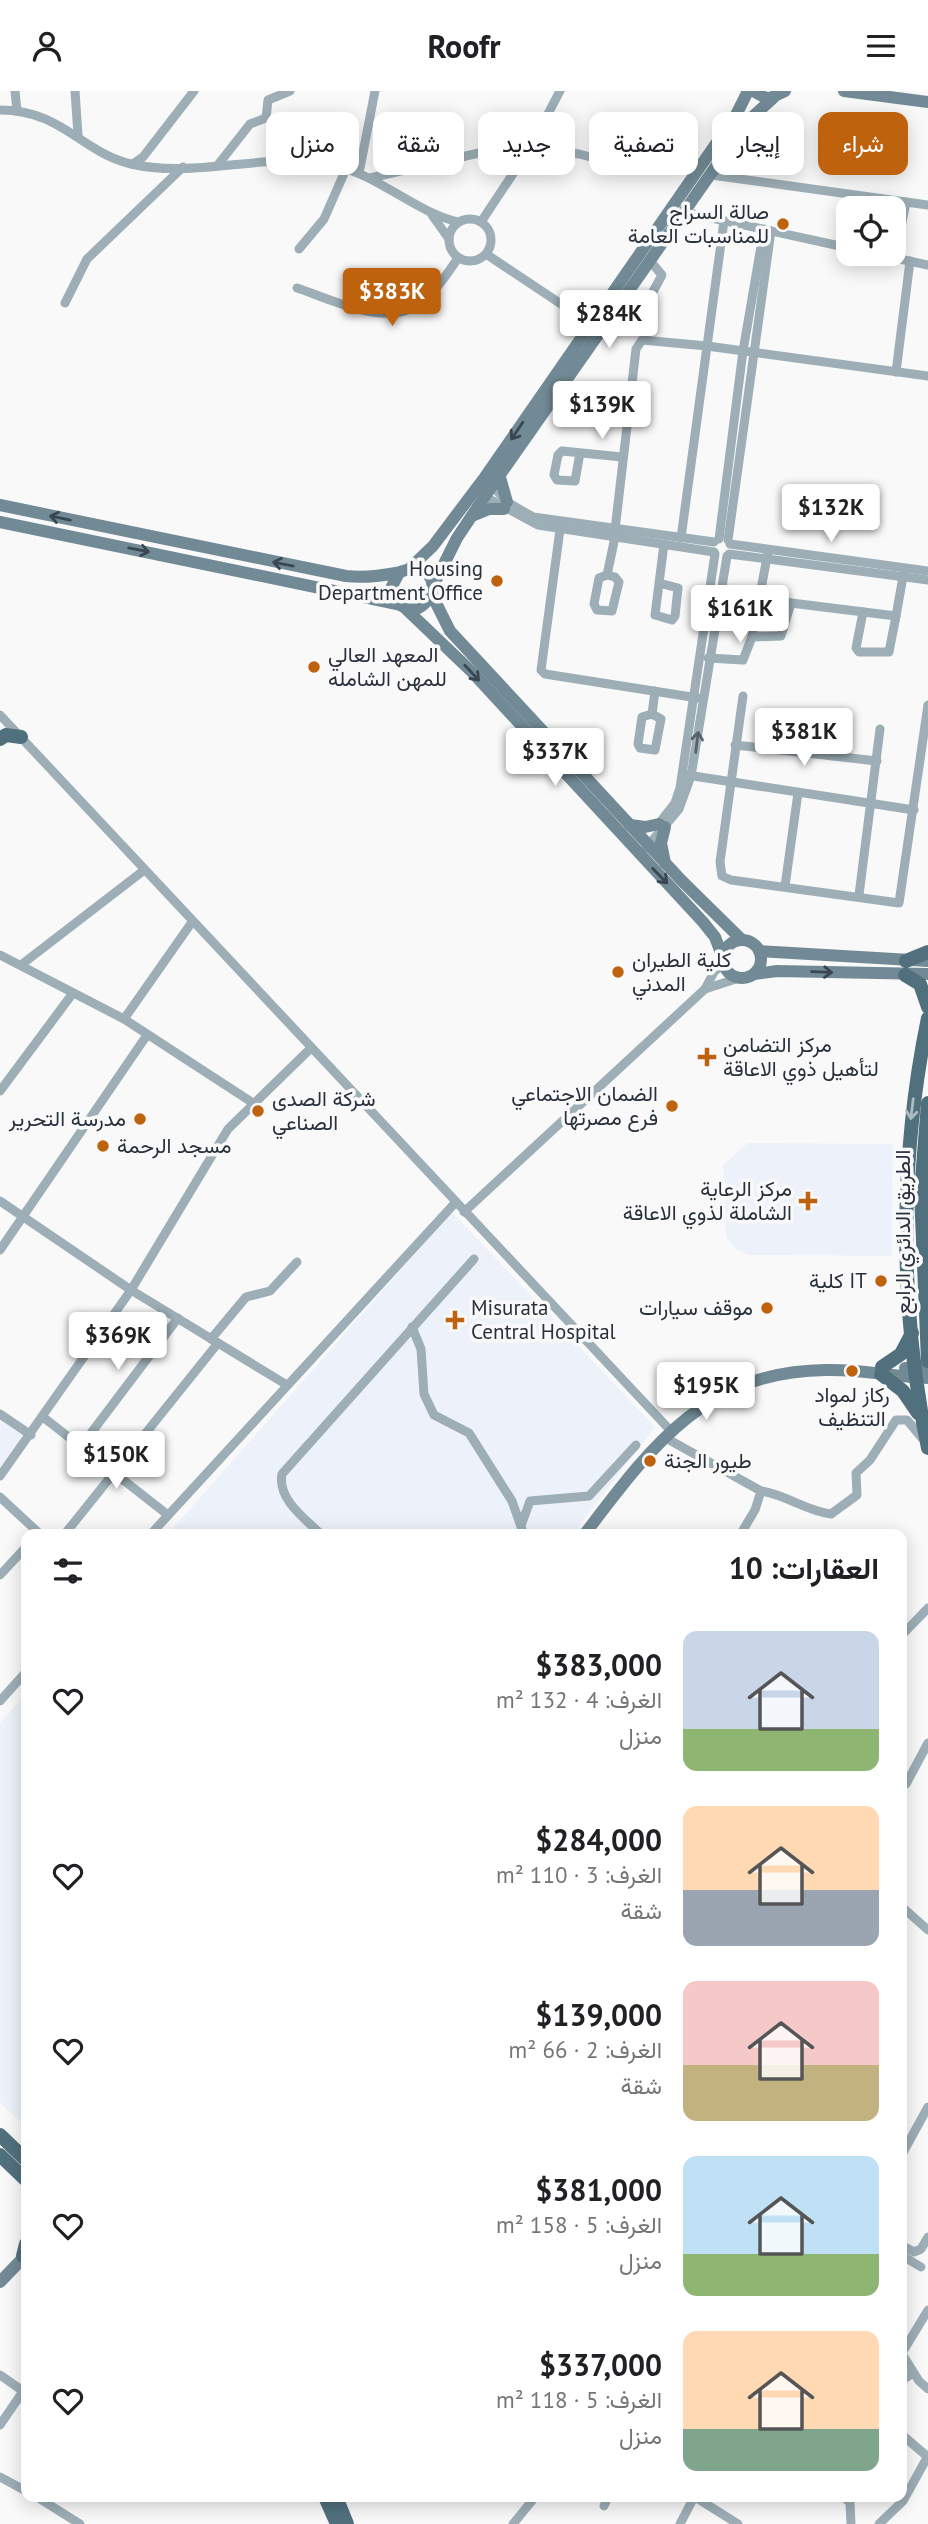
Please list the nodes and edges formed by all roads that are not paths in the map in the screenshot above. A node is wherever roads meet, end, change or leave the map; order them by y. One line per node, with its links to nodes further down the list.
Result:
1 (15, 91): 12 (street)
2 (75, 91): 14 (street)
3 (194, 91): 16 (street)
4 (290, 91): 18 (street)
5 (375, 91): 21 (street)
6 (560, 91): 13 (street)
7 (751, 91): 9 (street); 20 (street)
8 (844, 91): 10 (street)
9 (783, 94): 25 (street)
10 (928, 102)
11 (0, 110): 12 (street)
12 (17, 111): 14 (street)
13 (549, 112)
14 (78, 135): 16 (street)
15 (478, 153): 26 (street)
16 (133, 164): 19 (street)
17 (266, 164): 18 (street)
18 (217, 166): 19 (street)
19 (183, 167): 46 (street)
20 (698, 170)
21 (359, 173): 26 (street)
22 (343, 175): 38 (street)
23 (512, 175): 34 (street)
24 (694, 175): 48 (street)
25 (711, 175): 27 (street); 30 (street)
26 (370, 177): 31 (street)
27 (863, 196)
28 (906, 202): 29 (street)
29 (928, 205)
30 (684, 212): 32 (street); 43 (street)
31 (431, 214): 33 (street); 36 (street)
32 (724, 221): 35 (street); 52 (street)
33 (458, 222): 34 (street); 36 (street)
34 (481, 222): 39 (street)
35 (767, 230): 37 (street); 53 (street)
36 (449, 239): 40 (street)
37 (836, 245)
38 (299, 249)
39 (486, 254): 40 (street); 47 (street)
40 (458, 258): 45 (street)
41 (906, 260): 42 (street)
42 (910, 261): 44 (street); 54 (street)
43 (651, 262): 49 (street); 50 (street)
44 (928, 265)
45 (297, 288)
46 (65, 303)
47 (570, 310)
48 (590, 324): 50 (street); 58 (street, one-way to 58)
49 (634, 327): 50 (street); 51 (street)
50 (604, 328): 58 (street)
51 (642, 340): 52 (street); 57 (street)
52 (707, 345): 53 (street); 65 (street)
53 (748, 352): 54 (street); 67 (street)
54 (896, 372): 55 (street)
55 (928, 376)
56 (580, 453): 57 (street)
57 (622, 457): 64 (street)
58 (488, 485): 60 (street); 60 (street); 61 (street); 70 (street)
59 (0, 505): 70 (street, one-way to 59)
60 (505, 505): 61 (street); 63 (street)
61 (472, 516): 76 (street)
62 (0, 522): 79 (street, one-way to 79)
63 (560, 526): 64 (street); 84 (street)
64 (615, 533): 65 (street); 66 (street); 73 (street)
65 (681, 538): 67 (street)
66 (664, 544): 68 (street); 75 (street)
67 (724, 546): 68 (street); 69 (street); 83 (street)
68 (714, 553): 86 (street)
69 (768, 554): 72 (street); 77 (street)
70 (404, 570): 76 (street); 79 (street)
71 (928, 571): 72 (street)
72 (903, 573): 74 (street); 81 (street)
73 (607, 575)
74 (928, 580)
75 (659, 583)
76 (433, 591): 79 (street); 101 (street)
77 (759, 599): 78 (street); 82 (street)
78 (791, 603): 80 (street); 82 (street)
79 (401, 606): 103 (street, one-way to 103)
80 (863, 612): 81 (street); 81 (street)
81 (896, 615)
82 (752, 637): 83 (street)
83 (708, 658): 86 (street)
84 (655, 691): 86 (street); 88 (street)
85 (743, 696): 93 (street)
86 (697, 698): 96 (street)
87 (928, 705): 94 (street)
88 (652, 714)
89 (0, 715): 91 (street)
90 (880, 729): 95 (street)
91 (21, 737): 92 (main road); 105 (street)
92 (0, 739)
93 (735, 745): 95 (street); 97 (street)
94 (925, 754): 100 (street)
95 (877, 761): 99 (street)
96 (687, 775): 97 (street); 102 (street)
97 (731, 783): 98 (street); 106 (street)
98 (798, 793): 99 (street); 106 (street)
99 (872, 802): 100 (street); 107 (street)
100 (914, 810): 107 (street)
101 (629, 825): 102 (street); 103 (street)
102 (662, 826): 103 (street); 104 (street)
103 (642, 848): 104 (street); 113 (street, one-way to 113)
104 (665, 863): 109 (street)
105 (143, 871): 108 (street); 115 (street)
106 (785, 886): 107 (street)
107 (859, 895)
108 (192, 922): 124 (street); 126 (street)
109 (742, 940): 110 (street); 113 (street)
110 (759, 951): 116 (street); 117 (street)
111 (928, 952): 116 (main road)
112 (0, 955): 115 (street)
113 (723, 960): 119 (street); 120 (street)
114 (928, 961): 116 (street)
115 (20, 965): 121 (street)
116 (906, 968): 117 (street, one-way to 116); 118 (street); 122 (main road)
117 (754, 974): 119 (street)
118 (928, 974)
119 (738, 978): 120 (street)
120 (705, 989): 134 (street)
121 (73, 993): 124 (street); 127 (street)
122 (928, 1007)
123 (928, 1018): 142 (main road, الطريق الدائري الرابع, one-way to 142)
124 (124, 1019): 125 (street)
125 (147, 1035): 128 (street); 135 (street)
126 (310, 1049): 128 (street); 133 (street)
127 (0, 1091)
128 (253, 1103): 139 (street)
129 (928, 1103): 130 (main road, الطريق الدائري الرابع)
130 (927, 1121): 131 (main road, الطريق الدائري الرابع)
131 (925, 1193): 142 (main road, الطريق الدائري الرابع)
132 (0, 1201): 135 (street)
133 (455, 1203): 134 (street); 146 (street)
134 (464, 1212): 150 (street)
135 (24, 1218): 136 (street); 139 (street)
136 (0, 1250)
137 (474, 1259): 141 (street)
138 (297, 1262): 143 (street)
139 (131, 1290): 140 (street); 148 (street)
140 (178, 1318): 143 (street); 152 (street)
141 (412, 1327): 160 (street); 164 (street)
142 (922, 1329): 144 (main road); 145 (main road, الطريق الدائري الرابع)
143 (215, 1341): 146 (street); 155 (street)
144 (882, 1371): 145 (street); 149 (main road); 150 (street)
145 (924, 1371): 149 (main road, الطريق الدائري الرابع)
146 (287, 1385): 159 (street)
147 (0, 1413): 151 (street)
148 (43, 1417): 151 (street); 152 (street)
149 (922, 1421): 154 (main road, الطريق الدائري الرابع)
150 (667, 1433): 157 (street); 166 (street)
151 (30, 1435): 156 (street)
152 (82, 1445): 155 (street)
153 (636, 1445): 160 (street)
154 (928, 1447): 157 (street)
155 (116, 1473): 159 (street); 162 (street)
156 (0, 1476)
157 (761, 1491): 167 (street)
158 (0, 1497): 161 (street)
159 (168, 1515): 163 (street)
160 (522, 1523): 165 (street)
161 (34, 1529)
162 (69, 1529)
163 (155, 1529)
164 (316, 1529)
165 (523, 1529)
166 (589, 1529)
167 (744, 1529)
168 (21, 1552): 169 (street)
169 (0, 1575)
170 (928, 1608): 171 (street)
171 (907, 1630)
172 (21, 1678): 173 (street)
173 (0, 1701)
174 (928, 1743): 175 (street)
175 (907, 1782)
176 (907, 1911): 177 (street)
177 (928, 1930)
178 (928, 2107): 179 (street)
179 (924, 2122): 181 (street)
180 (0, 2135): 183 (main road)
181 (907, 2147)
182 (0, 2155): 184 (main road)
183 (21, 2155)
184 (21, 2175)
185 (928, 2237): 186 (street)
186 (907, 2248)
187 (21, 2259): 190 (street)
188 (907, 2259): 189 (street)
189 (921, 2267)
190 (0, 2283)
191 (928, 2310): 192 (street)
192 (907, 2345)
193 (907, 2362): 194 (street)
194 (913, 2373): 196 (street); 198 (street)
195 (0, 2375): 197 (street)
196 (907, 2377)
197 (21, 2387)
198 (928, 2389)
199 (21, 2395): 200 (street)
200 (0, 2425)
201 (907, 2439): 202 (street)
202 (928, 2457): 205 (street)
203 (0, 2477): 204 (street)
204 (21, 2488)
205 (907, 2494)
206 (45, 2502): 215 (street)
207 (327, 2502): 214 (main road)
208 (336, 2502): 214 (main road)
209 (531, 2502): 216 (street)
210 (691, 2502): 217 (street)
211 (702, 2502): 218 (street)
212 (849, 2502): 219 (street)
213 (902, 2502): 220 (street)
214 (337, 2522)
215 (80, 2524)
216 (513, 2524)
217 (680, 2524)
218 (738, 2524)
219 (851, 2524)
220 (879, 2524)

